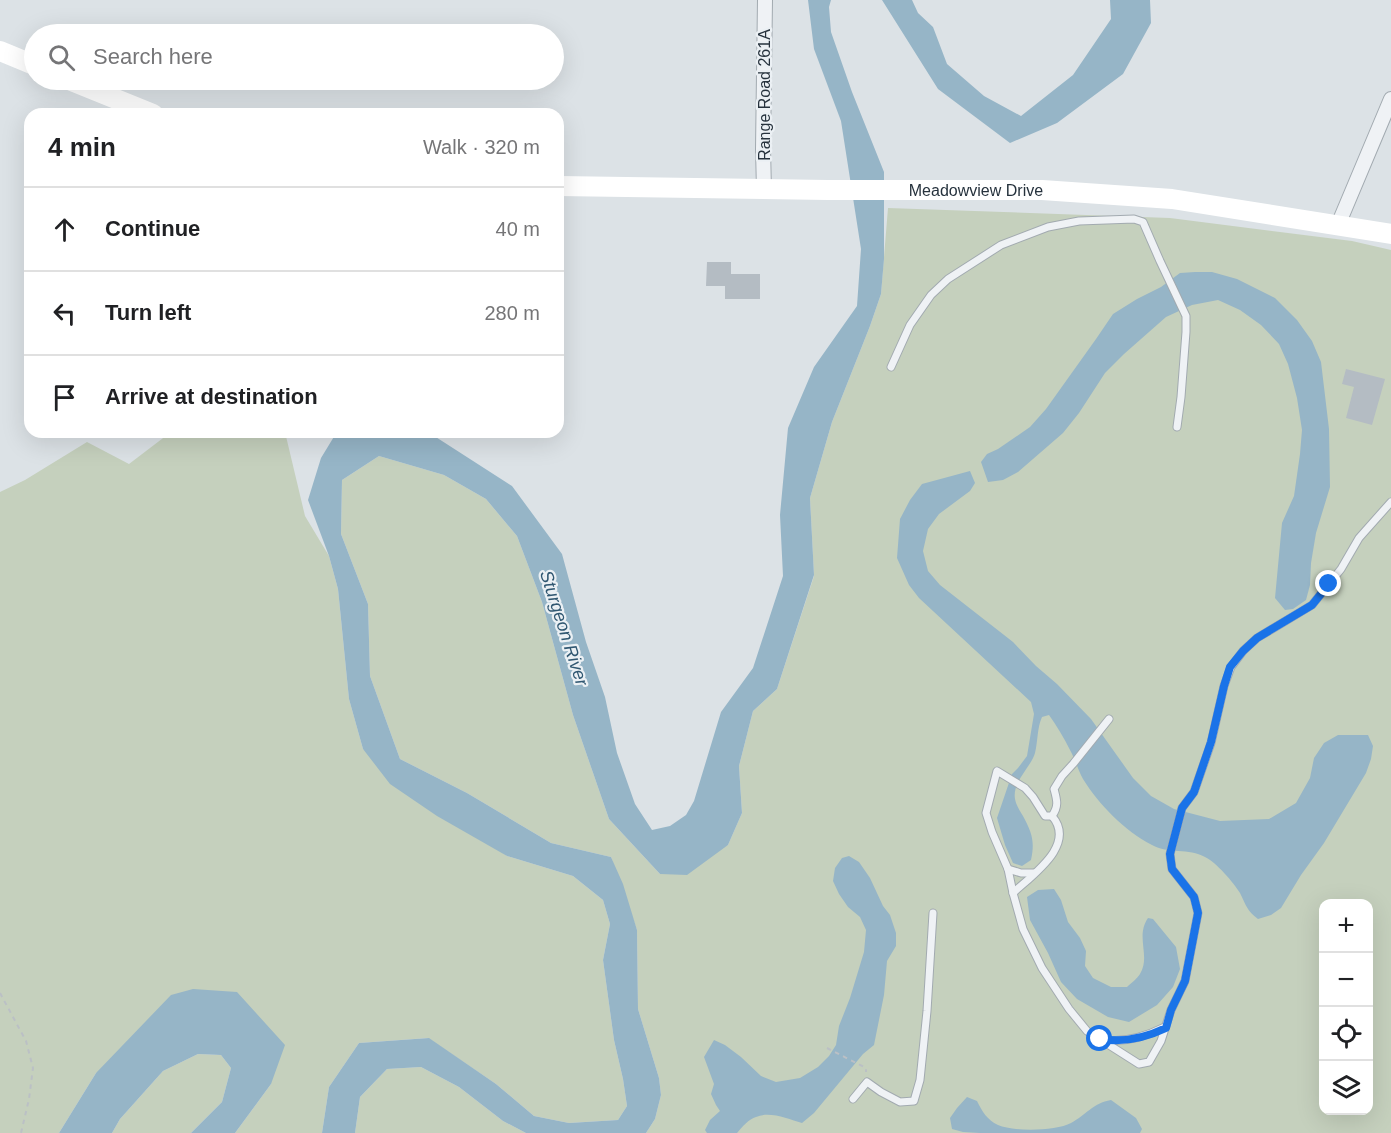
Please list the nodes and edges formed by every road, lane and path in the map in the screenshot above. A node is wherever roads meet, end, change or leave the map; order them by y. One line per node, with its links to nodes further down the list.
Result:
1 (765, 0): 8 (street, Range Road 261A)
2 (0, 51): 3 (street)
3 (24, 61)
4 (94, 90): 6 (street)
5 (1391, 99): 9 (street)
6 (138, 108)
7 (564, 186): 8 (street, Meadowview Drive)
8 (764, 190): 9 (street, Meadowview Drive)
9 (1338, 225): 10 (street, Meadowview Drive)
10 (1391, 234)
11 (891, 367): 12 (lane)
12 (1177, 427)
13 (1391, 502): 21 (lane)
14 (1110, 719): 15 (lane)
15 (1052, 816): 16 (lane); 17 (lane)
16 (1008, 869): 17 (lane); 18 (lane)
17 (1034, 873): 18 (lane)
18 (1013, 893): 22 (lane)
19 (933, 913): 25 (lane)
20 (0, 993): 26 (path)
21 (1166, 1028): 22 (lane); 22 (lane)
22 (1100, 1039)
23 (827, 1048): 24 (path)
24 (866, 1068)
25 (853, 1099)
26 (21, 1133)

